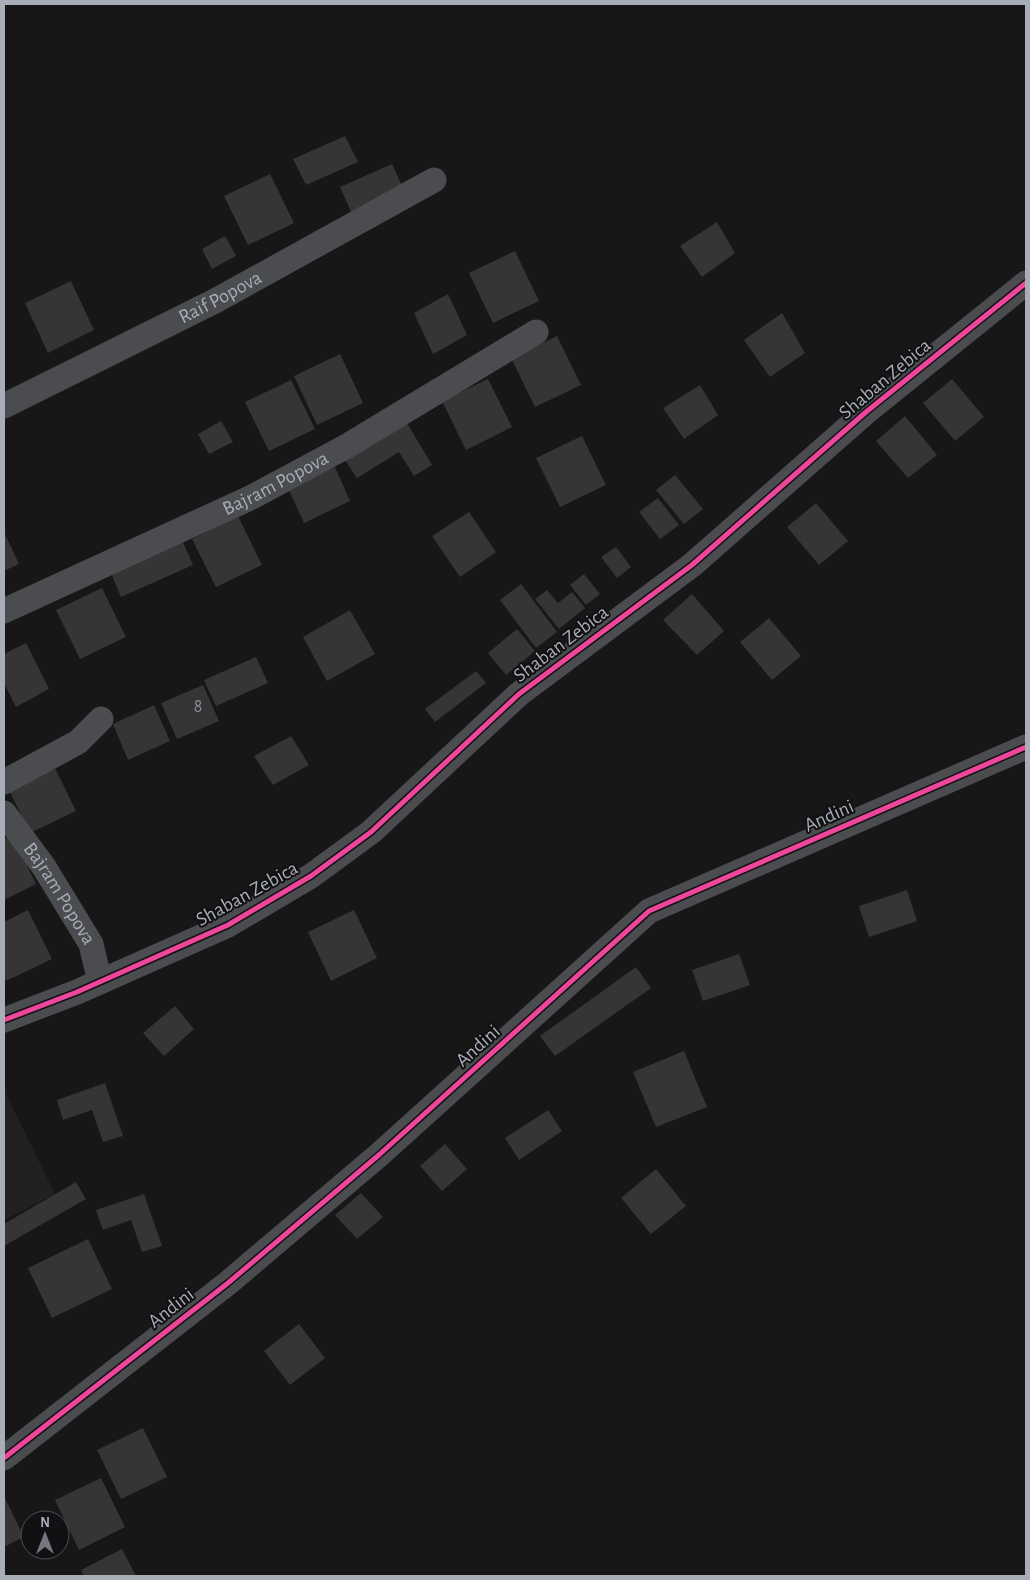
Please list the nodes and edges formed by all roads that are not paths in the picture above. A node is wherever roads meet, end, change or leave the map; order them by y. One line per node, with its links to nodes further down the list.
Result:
1 (434, 180): 4 (street, Raif Popova)
2 (1026, 282): 10 (street, Shaban Zebica)
3 (536, 332): 5 (street, Bajram Popova)
4 (4, 406)
5 (4, 611)
6 (101, 719): 8 (street)
7 (1026, 747): 12 (street, Andini)
8 (4, 782)
9 (4, 813): 10 (street, Bajram Popova)
10 (100, 982): 11 (street, Shaban Zebica)
11 (4, 1020)
12 (4, 1458)

